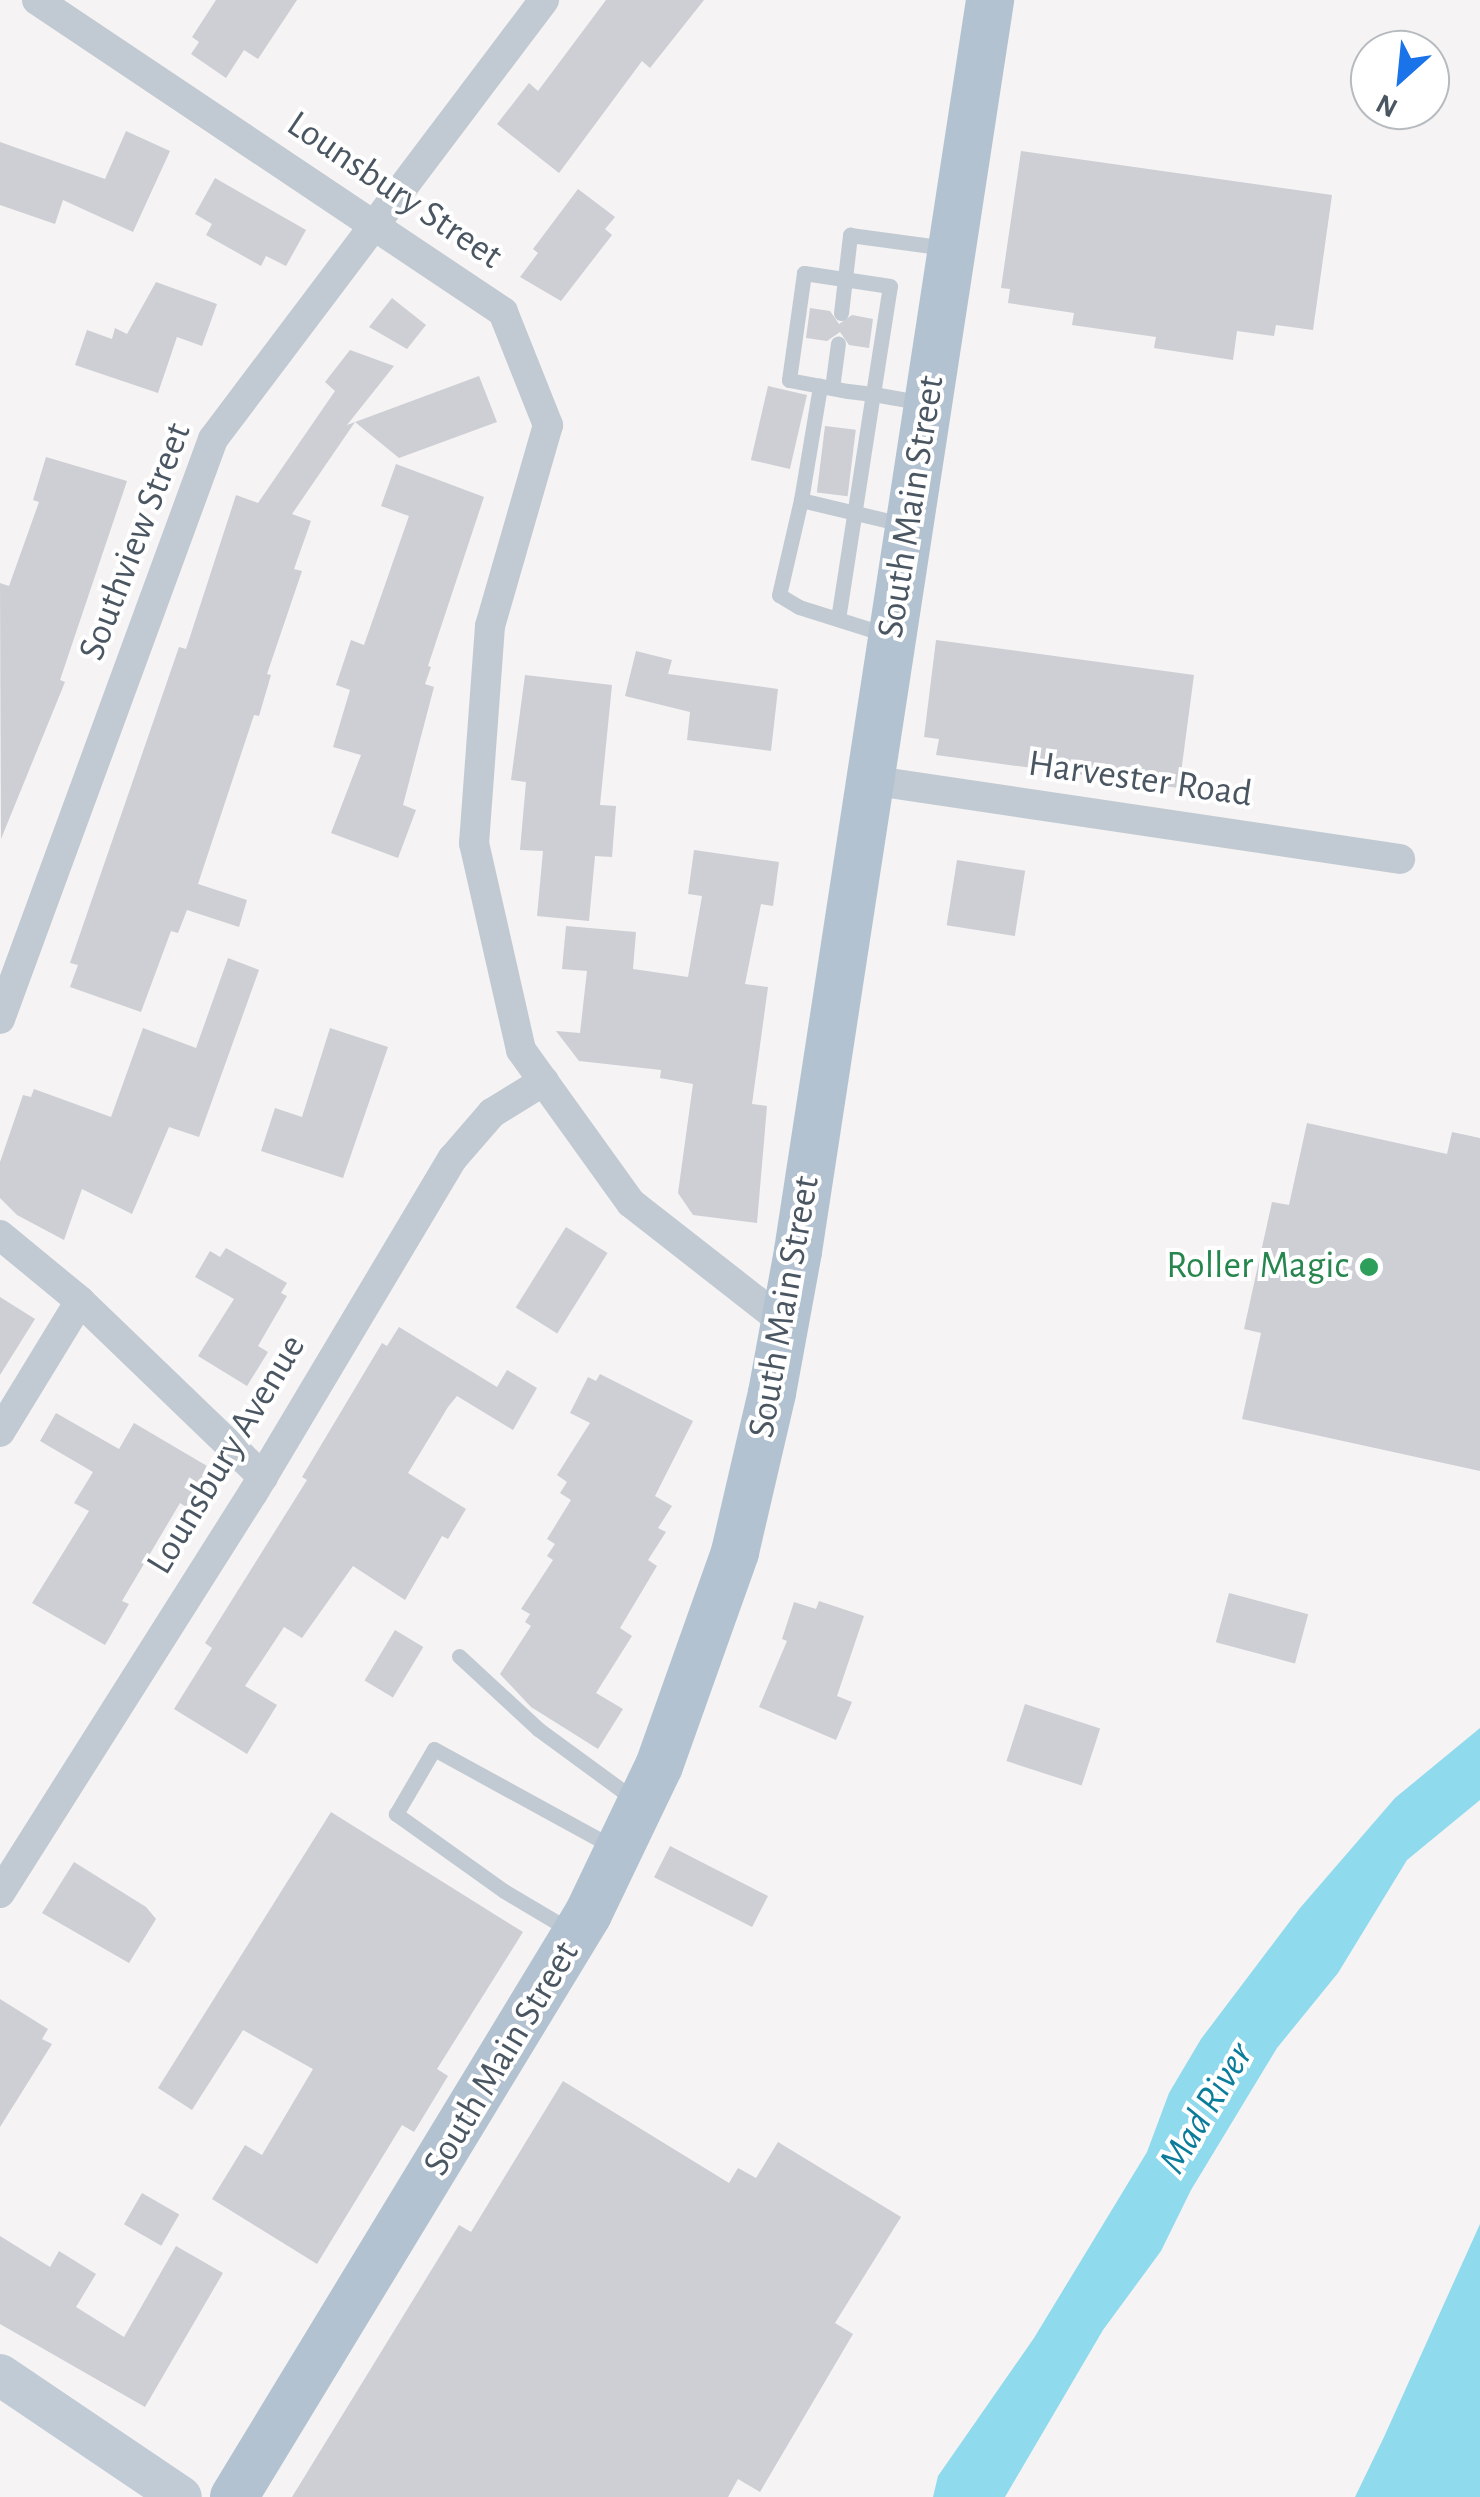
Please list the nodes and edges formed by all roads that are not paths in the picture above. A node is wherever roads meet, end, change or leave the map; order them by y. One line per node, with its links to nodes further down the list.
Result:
1 (38, 0): 4 (street, Lounsbury Street)
2 (544, 0): 4 (street, Southview Street)
3 (990, 0): 5 (main road, South Main Street)
4 (374, 226): 19 (street, Southview Street); 20 (street, Lounsbury Street)
5 (951, 249): 6 (lane); 11 (main road, South Main Street)
6 (844, 278): 7 (lane); 9 (lane); 10 (lane)
7 (841, 313)
8 (838, 343): 9 (lane)
9 (826, 387): 10 (lane); 12 (lane)
10 (873, 394): 11 (lane); 13 (lane)
11 (928, 404): 14 (main road, South Main Street)
12 (801, 500): 13 (lane); 15 (lane)
13 (854, 514): 14 (lane); 15 (lane)
14 (908, 526): 16 (main road, South Main Street)
15 (838, 618): 16 (lane)
16 (892, 636): 17 (main road, South Main Street)
17 (869, 780): 18 (street, Harvester Road); 23 (main road, South Main Street)
18 (1400, 858)
19 (0, 1019)
20 (544, 1080): 23 (street, Lounsbury Street); 25 (street, Lounsbury Avenue)
21 (0, 1234): 22 (street)
22 (80, 1302): 24 (street); 25 (street)
23 (786, 1324): 27 (main road, South Main Street)
24 (0, 1432)
25 (263, 1477): 29 (street, Lounsbury Avenue)
26 (460, 1656): 27 (lane)
27 (642, 1805): 28 (main road, South Main Street)
28 (621, 1851): 30 (main road, South Main Street); 30 (lane)
29 (0, 1893)
30 (577, 1935): 33 (main road, South Main Street)
31 (0, 2374): 32 (main road)
32 (181, 2497)
33 (234, 2497)

